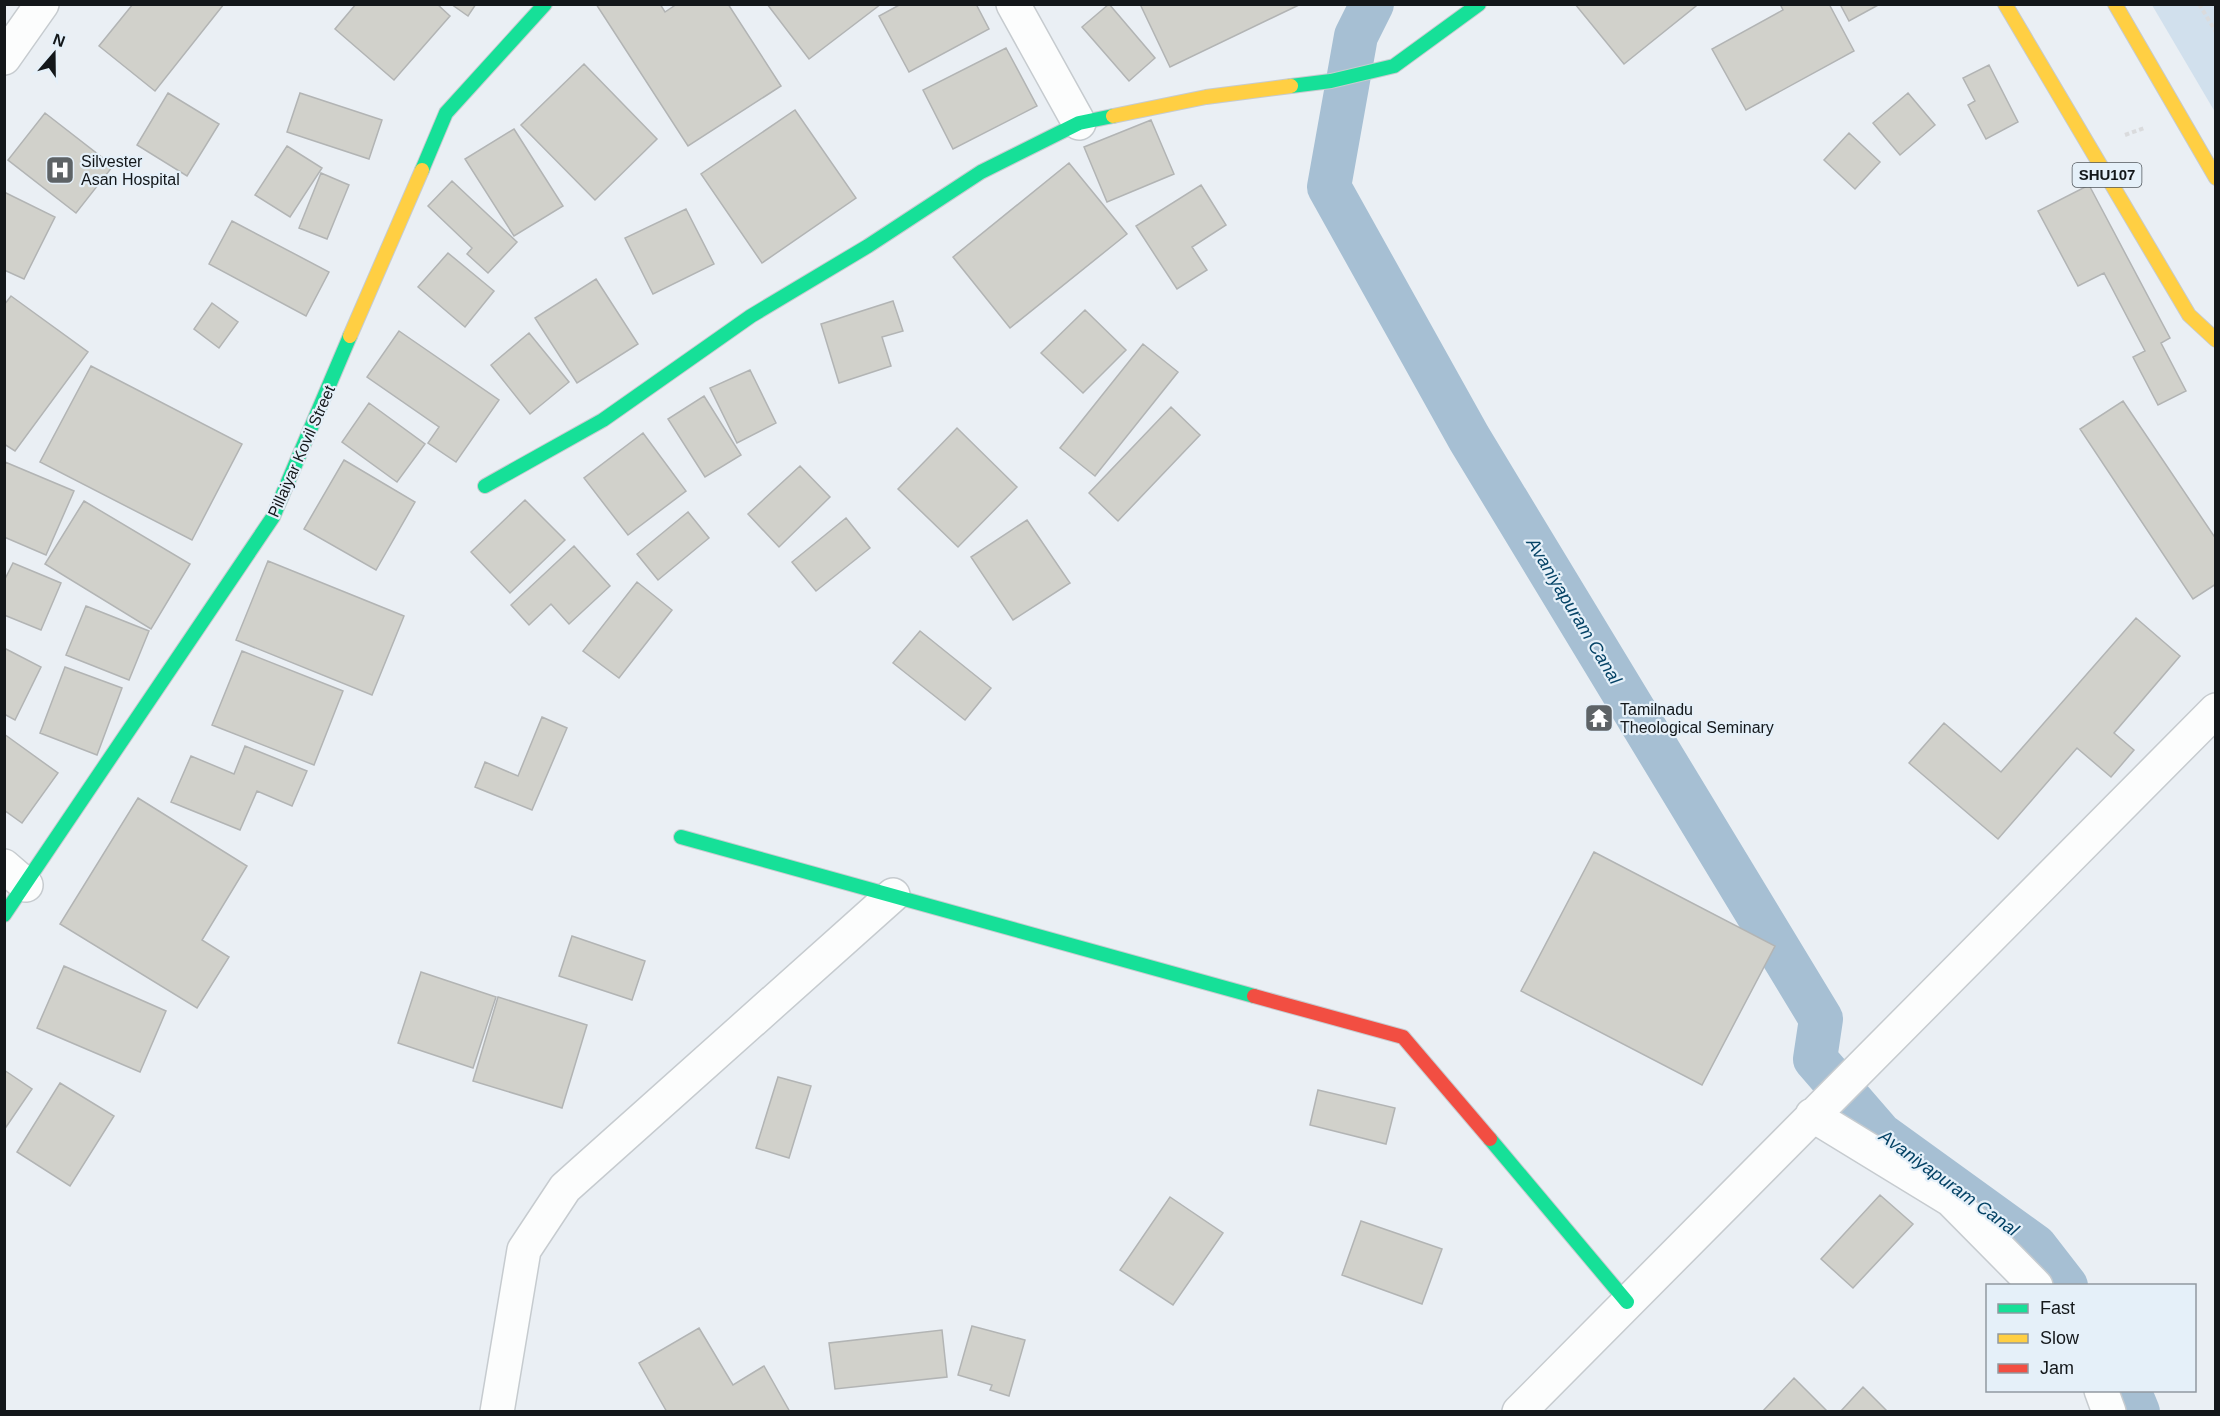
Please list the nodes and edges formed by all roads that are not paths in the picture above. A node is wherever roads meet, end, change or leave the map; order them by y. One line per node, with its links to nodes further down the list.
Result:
1 (42, 4): 7 (street)
2 (545, 4): 14 (street, Pillaiyar Kovil Street)
3 (1013, 4): 8 (street)
4 (1479, 4): 8 (street)
5 (2005, 4): 10 (street, SHU107)
6 (2115, 4): 9 (street)
7 (4, 58)
8 (1079, 123): 11 (street)
9 (2216, 178)
10 (2216, 340)
11 (485, 486)
12 (2216, 710): 17 (street)
13 (681, 837): 15 (street)
14 (15, 876): 16 (street, Pillaiyar Kovil Street)
15 (893, 895): 19 (street); 21 (street)
16 (4, 915)
17 (1812, 1115): 18 (street); 19 (street)
18 (2034, 1284)
19 (1627, 1302): 22 (street)
20 (2102, 1392): 23 (street)
21 (497, 1412)
22 (1519, 1412)
23 (2109, 1412)

